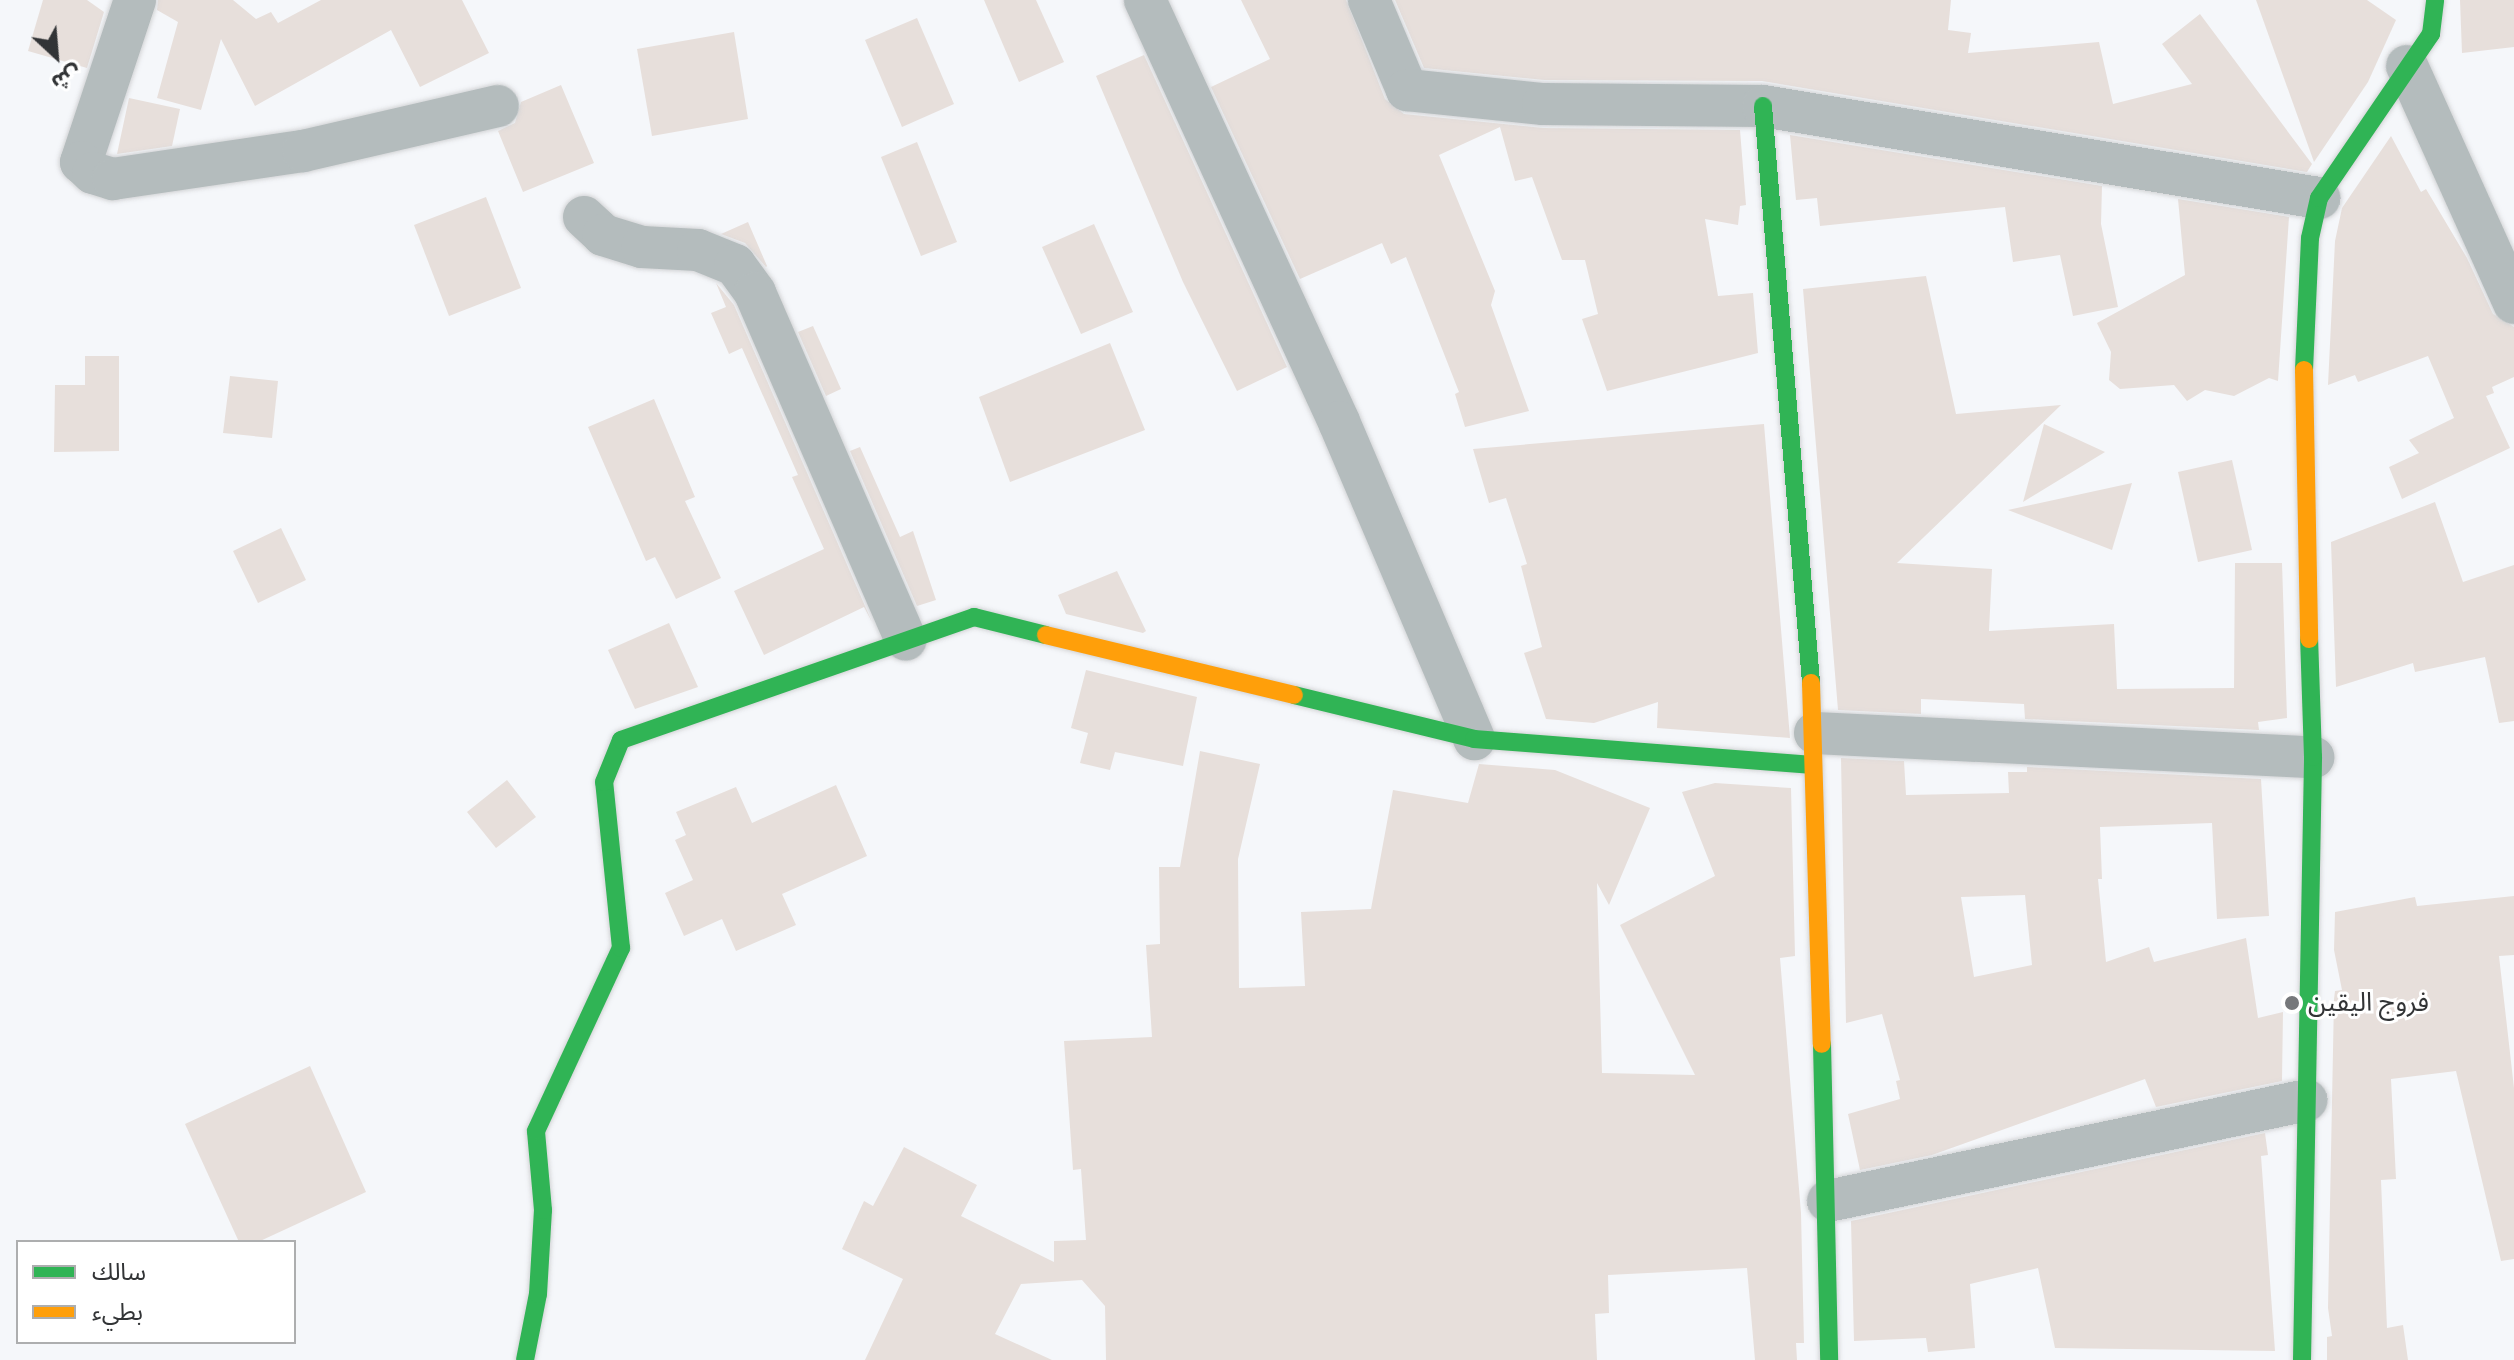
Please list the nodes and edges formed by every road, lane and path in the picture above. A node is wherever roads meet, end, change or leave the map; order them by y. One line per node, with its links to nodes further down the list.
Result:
1 (135, 0): 6 (street)
2 (1145, 0): 12 (street)
3 (1369, 0): 7 (street)
4 (2435, 0): 5 (street)
5 (2407, 66): 8 (street); 10 (street)
6 (498, 106)
7 (1763, 106): 8 (street); 13 (street)
8 (2319, 198): 14 (street)
9 (584, 217): 11 (street)
10 (2514, 303)
11 (906, 640): 12 (street); 17 (street)
12 (1474, 739): 13 (street)
13 (1814, 749): 14 (street); 16 (street)
14 (2313, 757): 15 (street)
15 (2306, 1100): 16 (street); 19 (street)
16 (1828, 1201): 18 (street)
17 (525, 1360)
18 (1829, 1360)
19 (2302, 1360)

